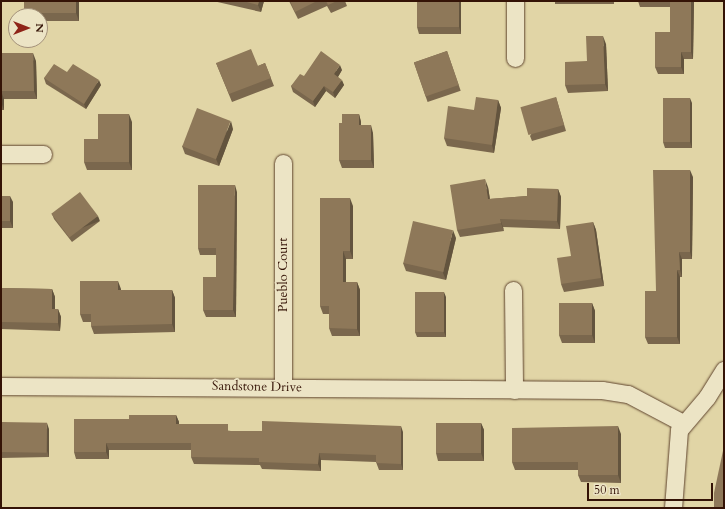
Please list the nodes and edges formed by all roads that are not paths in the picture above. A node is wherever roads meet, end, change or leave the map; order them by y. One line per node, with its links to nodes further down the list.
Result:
1 (515, 1): 2 (street)
2 (515, 58)
3 (1, 154): 4 (street)
4 (43, 154)
5 (283, 163): 9 (street, Pueblo Court)
6 (513, 290): 10 (street)
7 (724, 370): 11 (street)
8 (1, 386): 9 (street, Sandstone Drive)
9 (283, 387): 10 (street, Sandstone Drive)
10 (514, 390): 11 (street, Sandstone Drive)
11 (683, 423): 12 (street)
12 (673, 508)

